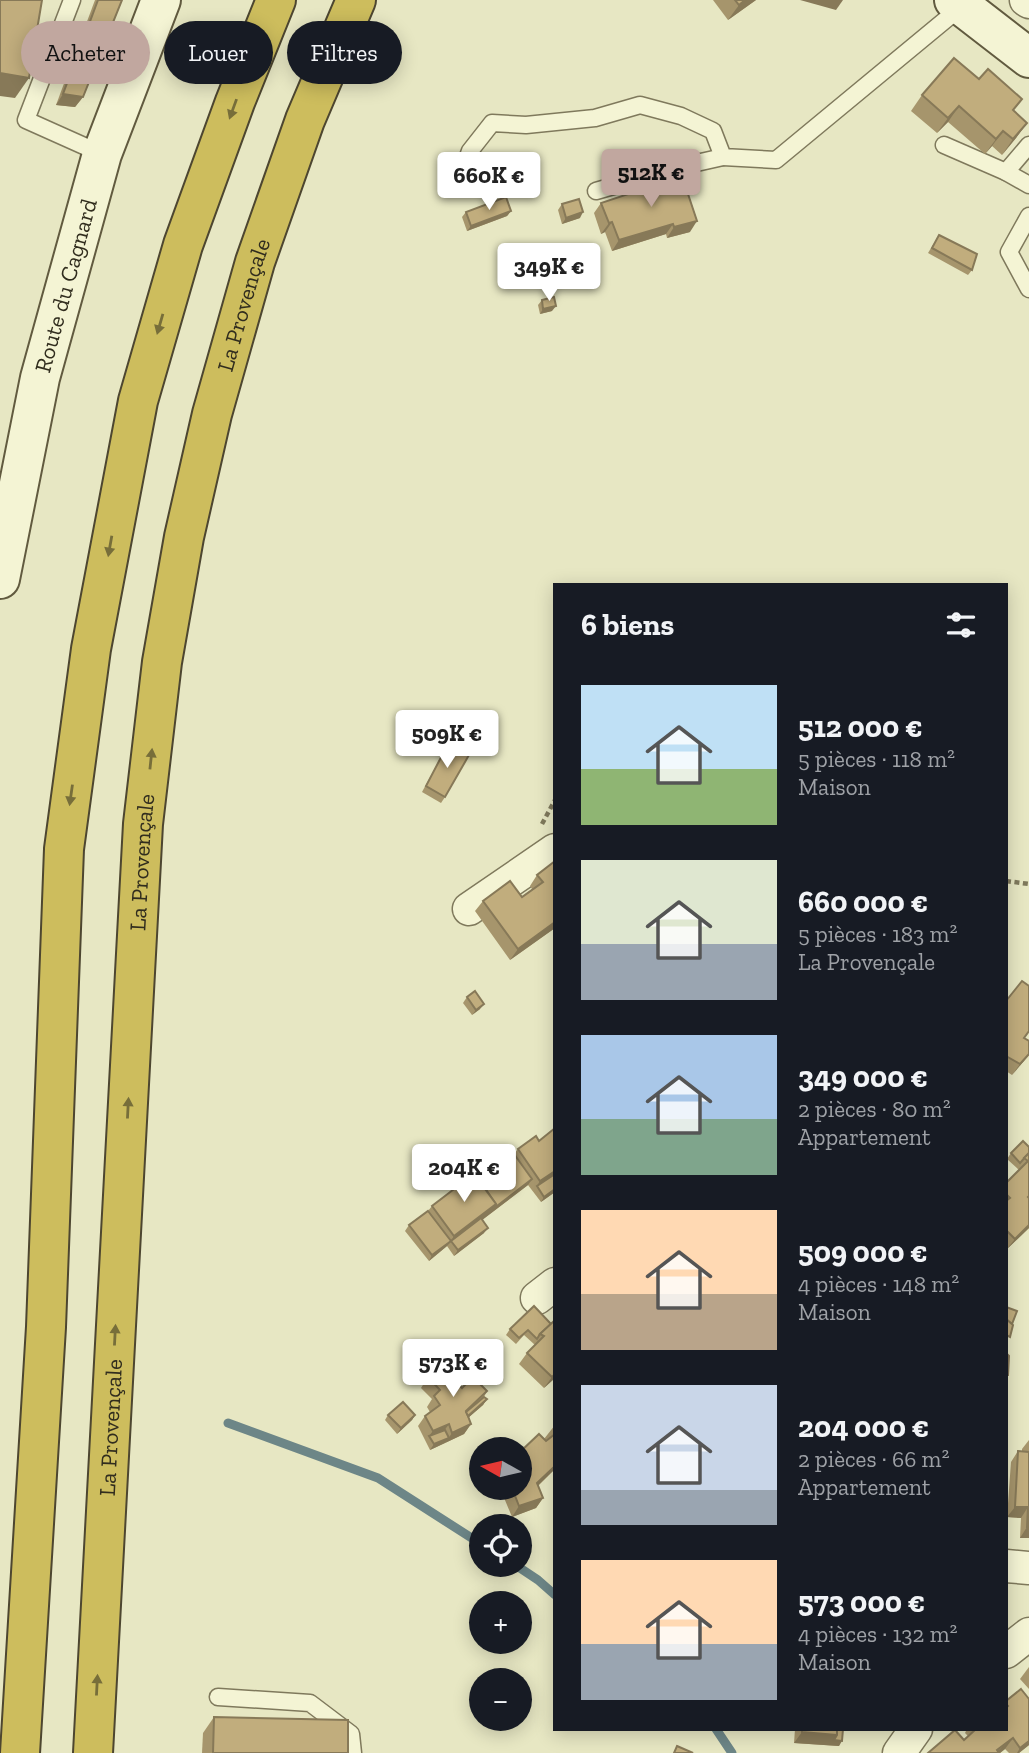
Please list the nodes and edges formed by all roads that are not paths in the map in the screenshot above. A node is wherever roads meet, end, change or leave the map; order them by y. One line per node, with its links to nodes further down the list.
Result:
1 (72, 0): 9 (lane)
2 (161, 0): 9 (street, Route du Cagnard)
3 (276, 0): 26 (highway, one-way to 26)
4 (356, 0): 27 (highway, La Provençale, one-way to 4)
5 (958, 3): 6 (street); 10 (lane)
6 (1029, 58)
7 (944, 145): 11 (lane)
8 (1029, 145): 11 (lane)
9 (102, 154): 17 (street, Route du Cagnard)
10 (723, 157): 12 (lane); 14 (lane)
11 (1006, 172): 13 (lane)
12 (458, 185)
13 (1029, 185)
14 (596, 191)
15 (1029, 216): 16 (lane)
16 (1029, 289)
17 (0, 579)
18 (553, 851): 19 (street)
19 (468, 909)
20 (1008, 1566): 21 (street)
21 (1029, 1568)
22 (1029, 1634): 23 (street)
23 (1008, 1650)
24 (218, 1697): 28 (lane)
25 (915, 1731): 29 (street)
26 (20, 1753)
27 (93, 1753)
28 (353, 1753)
29 (899, 1753)

